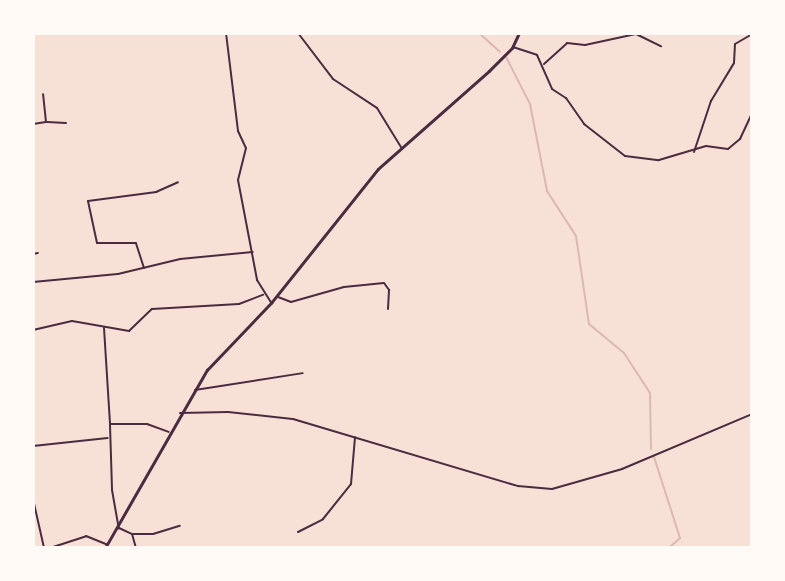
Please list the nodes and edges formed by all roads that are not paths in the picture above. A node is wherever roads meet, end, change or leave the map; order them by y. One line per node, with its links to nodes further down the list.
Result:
1 (226, 33): 16 (street)
2 (298, 33): 13 (street)
3 (519, 33): 6 (street)
4 (752, 34): 14 (street)
5 (661, 46): 7 (street)
6 (512, 48): 7 (street); 13 (street)
7 (544, 64): 14 (street)
8 (43, 93): 10 (street)
9 (752, 113): 14 (street)
10 (46, 122): 11 (street); 12 (street)
11 (66, 123)
12 (33, 124)
13 (401, 148): 22 (street)
14 (694, 153)
15 (178, 182): 19 (street)
16 (254, 252): 19 (street); 21 (street)
17 (38, 253): 18 (street)
18 (33, 254)
19 (144, 268): 20 (street)
20 (33, 282)
21 (264, 295): 23 (street); 25 (street)
22 (277, 296): 23 (street); 24 (street)
23 (271, 303): 28 (street)
24 (388, 309)
25 (104, 327): 26 (street); 31 (street)
26 (33, 330)
27 (303, 373): 28 (street)
28 (194, 390): 29 (street)
29 (180, 413): 32 (street); 33 (street)
30 (752, 414): 33 (street)
31 (110, 424): 32 (street); 34 (street)
32 (169, 432): 38 (street)
33 (355, 437): 39 (street)
34 (110, 439): 35 (street); 38 (street)
35 (33, 446)
36 (33, 499): 42 (street)
37 (180, 526): 40 (street)
38 (119, 528): 40 (street); 41 (street)
39 (298, 532)
40 (132, 534): 44 (street)
41 (106, 546): 43 (street)
42 (43, 548)
43 (50, 548)
44 (136, 548)

